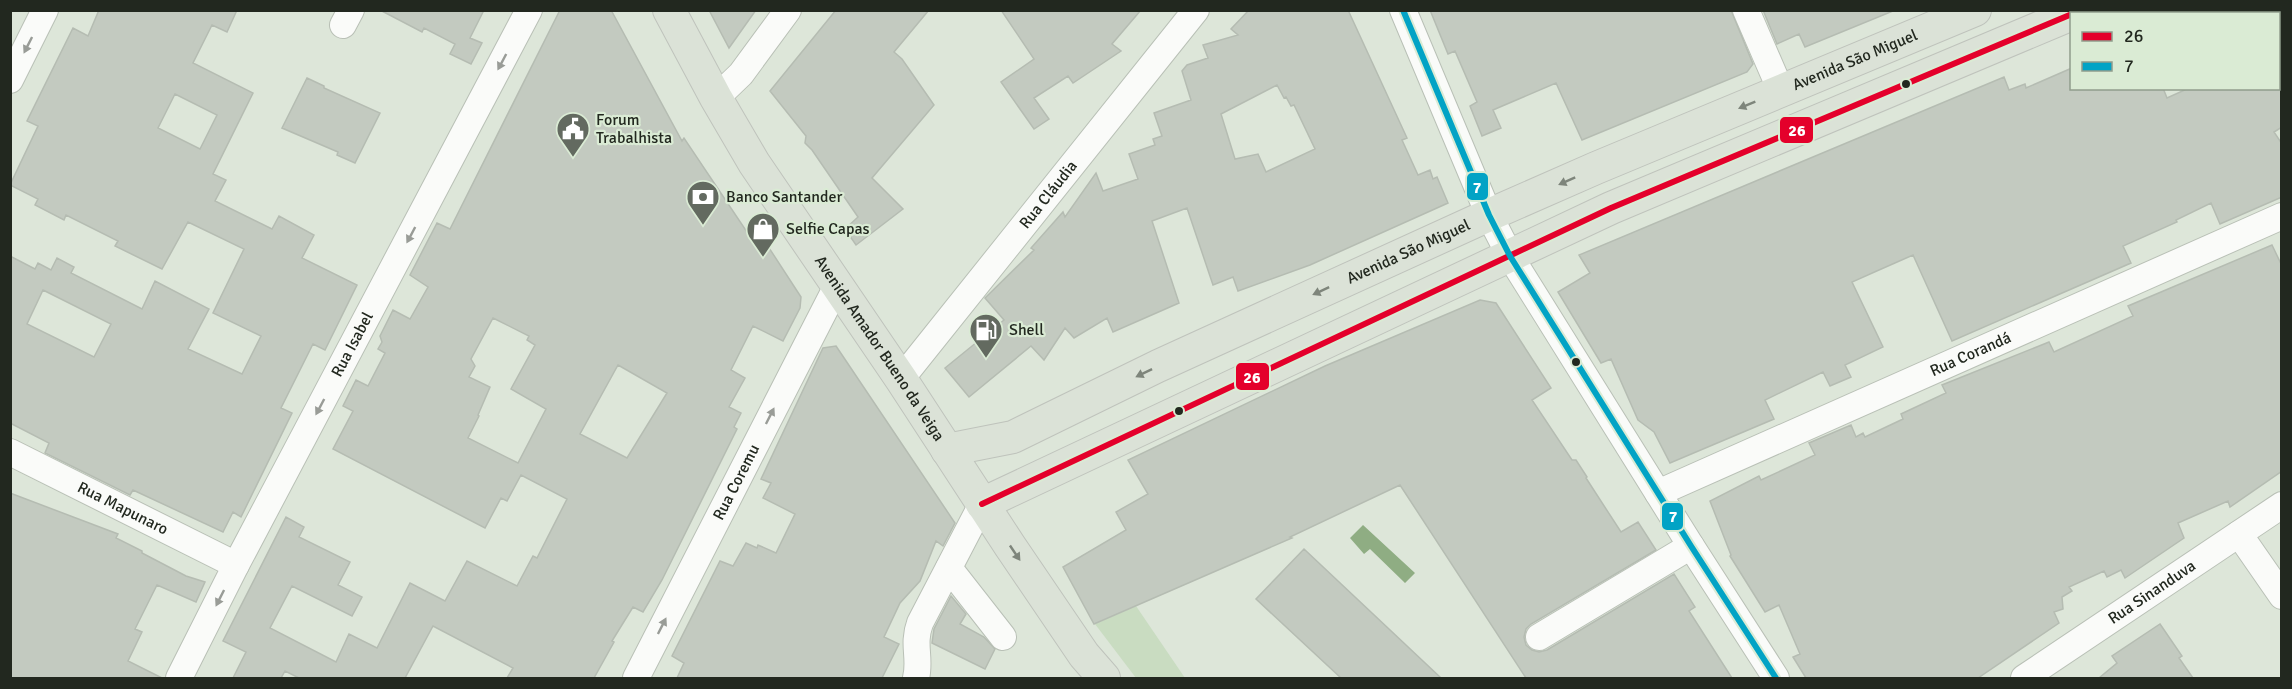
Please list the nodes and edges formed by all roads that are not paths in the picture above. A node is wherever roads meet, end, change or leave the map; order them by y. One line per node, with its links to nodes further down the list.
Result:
1 (45, 10): 10 (street, one-way to 10)
2 (530, 10): 26 (street, Rua Isabel, one-way to 26)
3 (669, 10): 12 (main road, Avenida Amador Bueno da Veiga)
4 (788, 10): 12 (street)
5 (1196, 10): 17 (street, Rua Cláudia)
6 (1403, 10): 13 (street)
7 (1746, 10): 11 (street)
8 (1976, 10): 11 (main road, Avenida São Miguel)
9 (2070, 15): 15 (main road)
10 (10, 80)
11 (1781, 91): 13 (main road, Avenida São Miguel, one-way to 13)
12 (716, 98): 16 (main road, Avenida Amador Bueno da Veiga)
13 (1489, 214): 15 (street); 18 (main road, Avenida São Miguel, one-way to 18)
14 (2282, 216): 22 (street, Rua Corandá)
15 (1510, 256): 21 (main road); 22 (street)
16 (837, 286): 17 (main road, Avenida Amador Bueno da Veiga); 32 (street, Rua Coremu, one-way to 16)
17 (901, 379): 19 (main road, Avenida Amador Bueno da Veiga)
18 (1013, 437): 19 (main road, Avenida São Miguel); 21 (main road, Avenida São Miguel)
19 (947, 450): 21 (main road, Avenida Amador Bueno da Veiga)
20 (10, 452): 26 (street, Rua Mapunaro)
21 (976, 493): 27 (street); 34 (main road, Avenida Amador Bueno da Veiga, one-way to 34)
22 (1658, 493): 25 (street)
23 (2282, 505): 24 (street, Rua Sinanduva)
24 (2239, 534): 28 (street); 36 (street, Rua Sinanduva)
25 (1691, 546): 30 (street); 35 (street)
26 (236, 565): 31 (street, Rua Isabel, one-way to 31)
27 (949, 568): 29 (street); 33 (street)
28 (2282, 596)
29 (1003, 637)
30 (1539, 638)
31 (179, 678)
32 (636, 678)
33 (916, 678)
34 (1104, 678)
35 (1776, 678)
36 (2024, 678)

